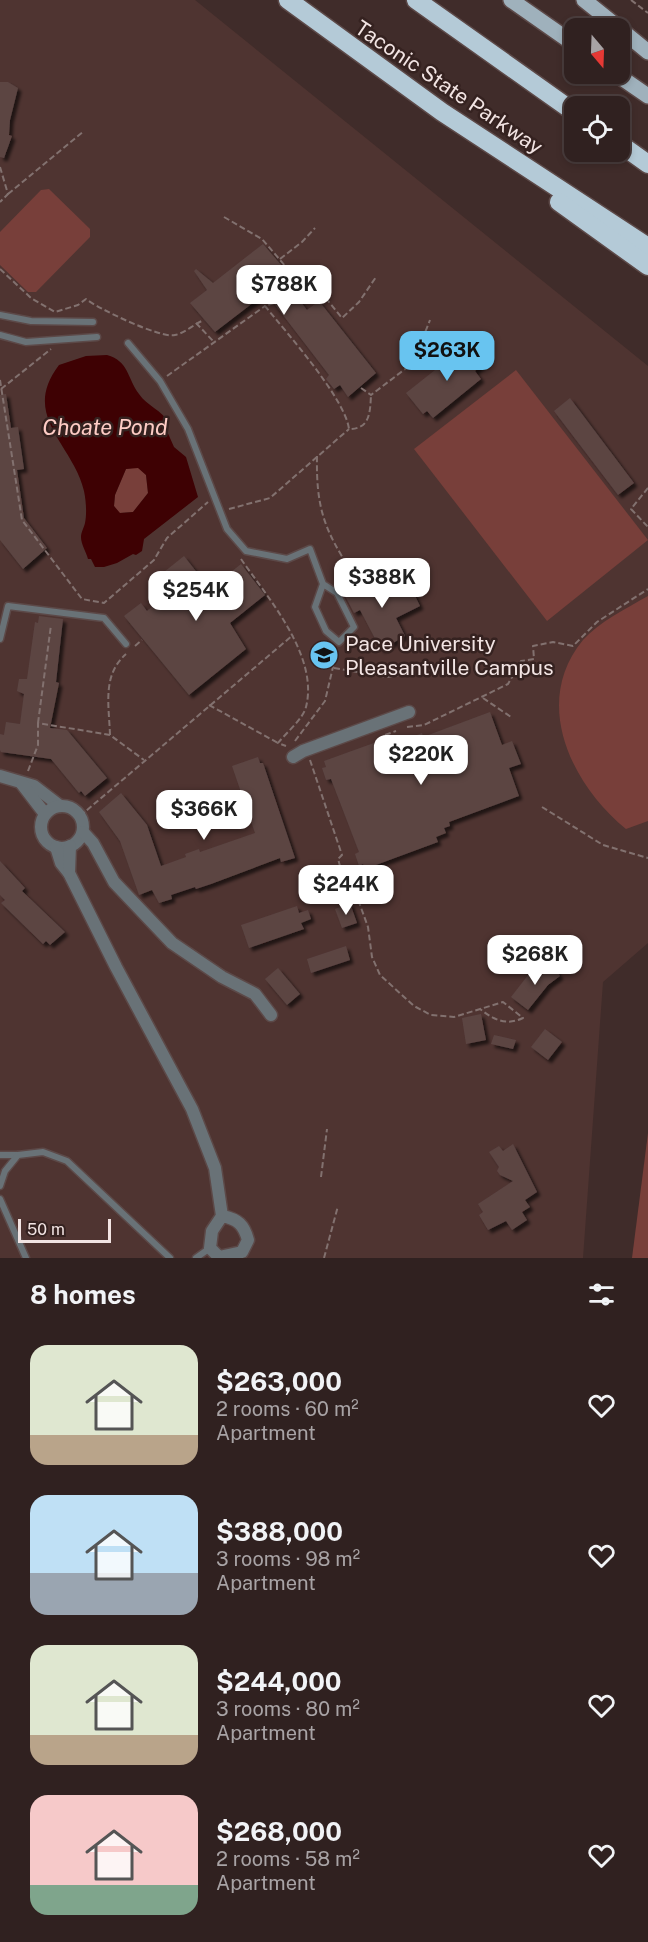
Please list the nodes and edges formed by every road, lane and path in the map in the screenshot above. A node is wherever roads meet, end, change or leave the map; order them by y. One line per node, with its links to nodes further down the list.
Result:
1 (288, 0): 15 (highway, Taconic State Parkway)
2 (416, 0): 13 (highway)
3 (511, 0): 8 (main road)
4 (584, 0): 7 (main road)
5 (632, 0): 6 (path)
6 (648, 13)
7 (606, 18)
8 (564, 37)
9 (630, 38): 10 (main road)
10 (648, 52)
11 (630, 84): 12 (main road)
12 (648, 96)
13 (564, 105)
14 (84, 131): 19 (path)
15 (479, 136): 23 (highway, Taconic State Parkway); 25 (highway)
16 (630, 151): 17 (highway)
17 (648, 164)
18 (0, 167): 19 (path)
19 (8, 194): 20 (path)
20 (0, 202)
21 (224, 217): 24 (path)
22 (315, 228): 24 (path)
23 (648, 247)
24 (280, 259): 27 (path)
25 (648, 267)
26 (0, 269): 34 (path)
27 (376, 277)
28 (274, 303): 29 (path)
29 (265, 306): 38 (path); 45 (path)
30 (0, 315): 33 (lane)
31 (204, 320): 34 (path)
32 (430, 320): 44 (path)
33 (93, 322)
34 (196, 323): 38 (path)
35 (0, 335): 37 (lane)
36 (97, 337): 37 (lane)
37 (60, 342): 43 (path)
38 (214, 342): 41 (path)
39 (128, 343): 41 (lane)
40 (0, 380): 43 (path)
41 (160, 381): 48 (lane)
42 (360, 388): 44 (path)
43 (1, 389): 48 (path)
44 (371, 395): 45 (path)
45 (349, 429): 46 (path)
46 (317, 456): 49 (path); 54 (path)
47 (648, 488): 50 (path)
48 (215, 496): 49 (lane)
49 (220, 512): 52 (lane)
50 (648, 527)
51 (240, 558): 56 (path)
52 (323, 584): 59 (lane); 59 (lane)
53 (648, 589): 63 (path)
54 (346, 590)
55 (51, 625): 67 (path)
56 (293, 634): 64 (path); 72 (path)
57 (0, 639): 60 (lane)
58 (142, 640): 70 (path)
59 (339, 642): 61 (path)
60 (126, 644)
61 (333, 668): 62 (path); 72 (path)
62 (399, 675)
63 (483, 698): 66 (path); 68 (path)
64 (209, 705): 72 (path); 74 (path)
65 (409, 712): 73 (street)
66 (511, 717)
67 (38, 723): 70 (path); 76 (path)
68 (406, 727)
69 (397, 731): 71 (path)
70 (110, 735): 74 (path)
71 (380, 736)
72 (278, 743)
73 (296, 755): 85 (path)
74 (144, 760): 80 (path)
75 (0, 776): 76 (street)
76 (22, 784): 77 (street); 79 (street)
77 (60, 806): 79 (street); 80 (street)
78 (542, 807): 83 (path)
79 (45, 814): 82 (street)
80 (80, 816): 81 (street)
81 (76, 840): 82 (street); 84 (street); 86 (street)
82 (56, 847): 84 (street)
83 (648, 858)
84 (69, 873): 94 (street)
85 (480, 1009): 85 (path)
86 (271, 1015)
87 (327, 1129): 90 (path)
88 (0, 1155): 89 (lane)
89 (18, 1155): 91 (lane); 97 (lane)
90 (321, 1177)
91 (0, 1186)
92 (0, 1199): 96 (lane)
93 (338, 1206): 99 (path)
94 (222, 1216): 95 (street); 95 (street)
95 (210, 1248): 98 (lane)
96 (26, 1258)
97 (170, 1258)
98 (196, 1258)
99 (324, 1258)

